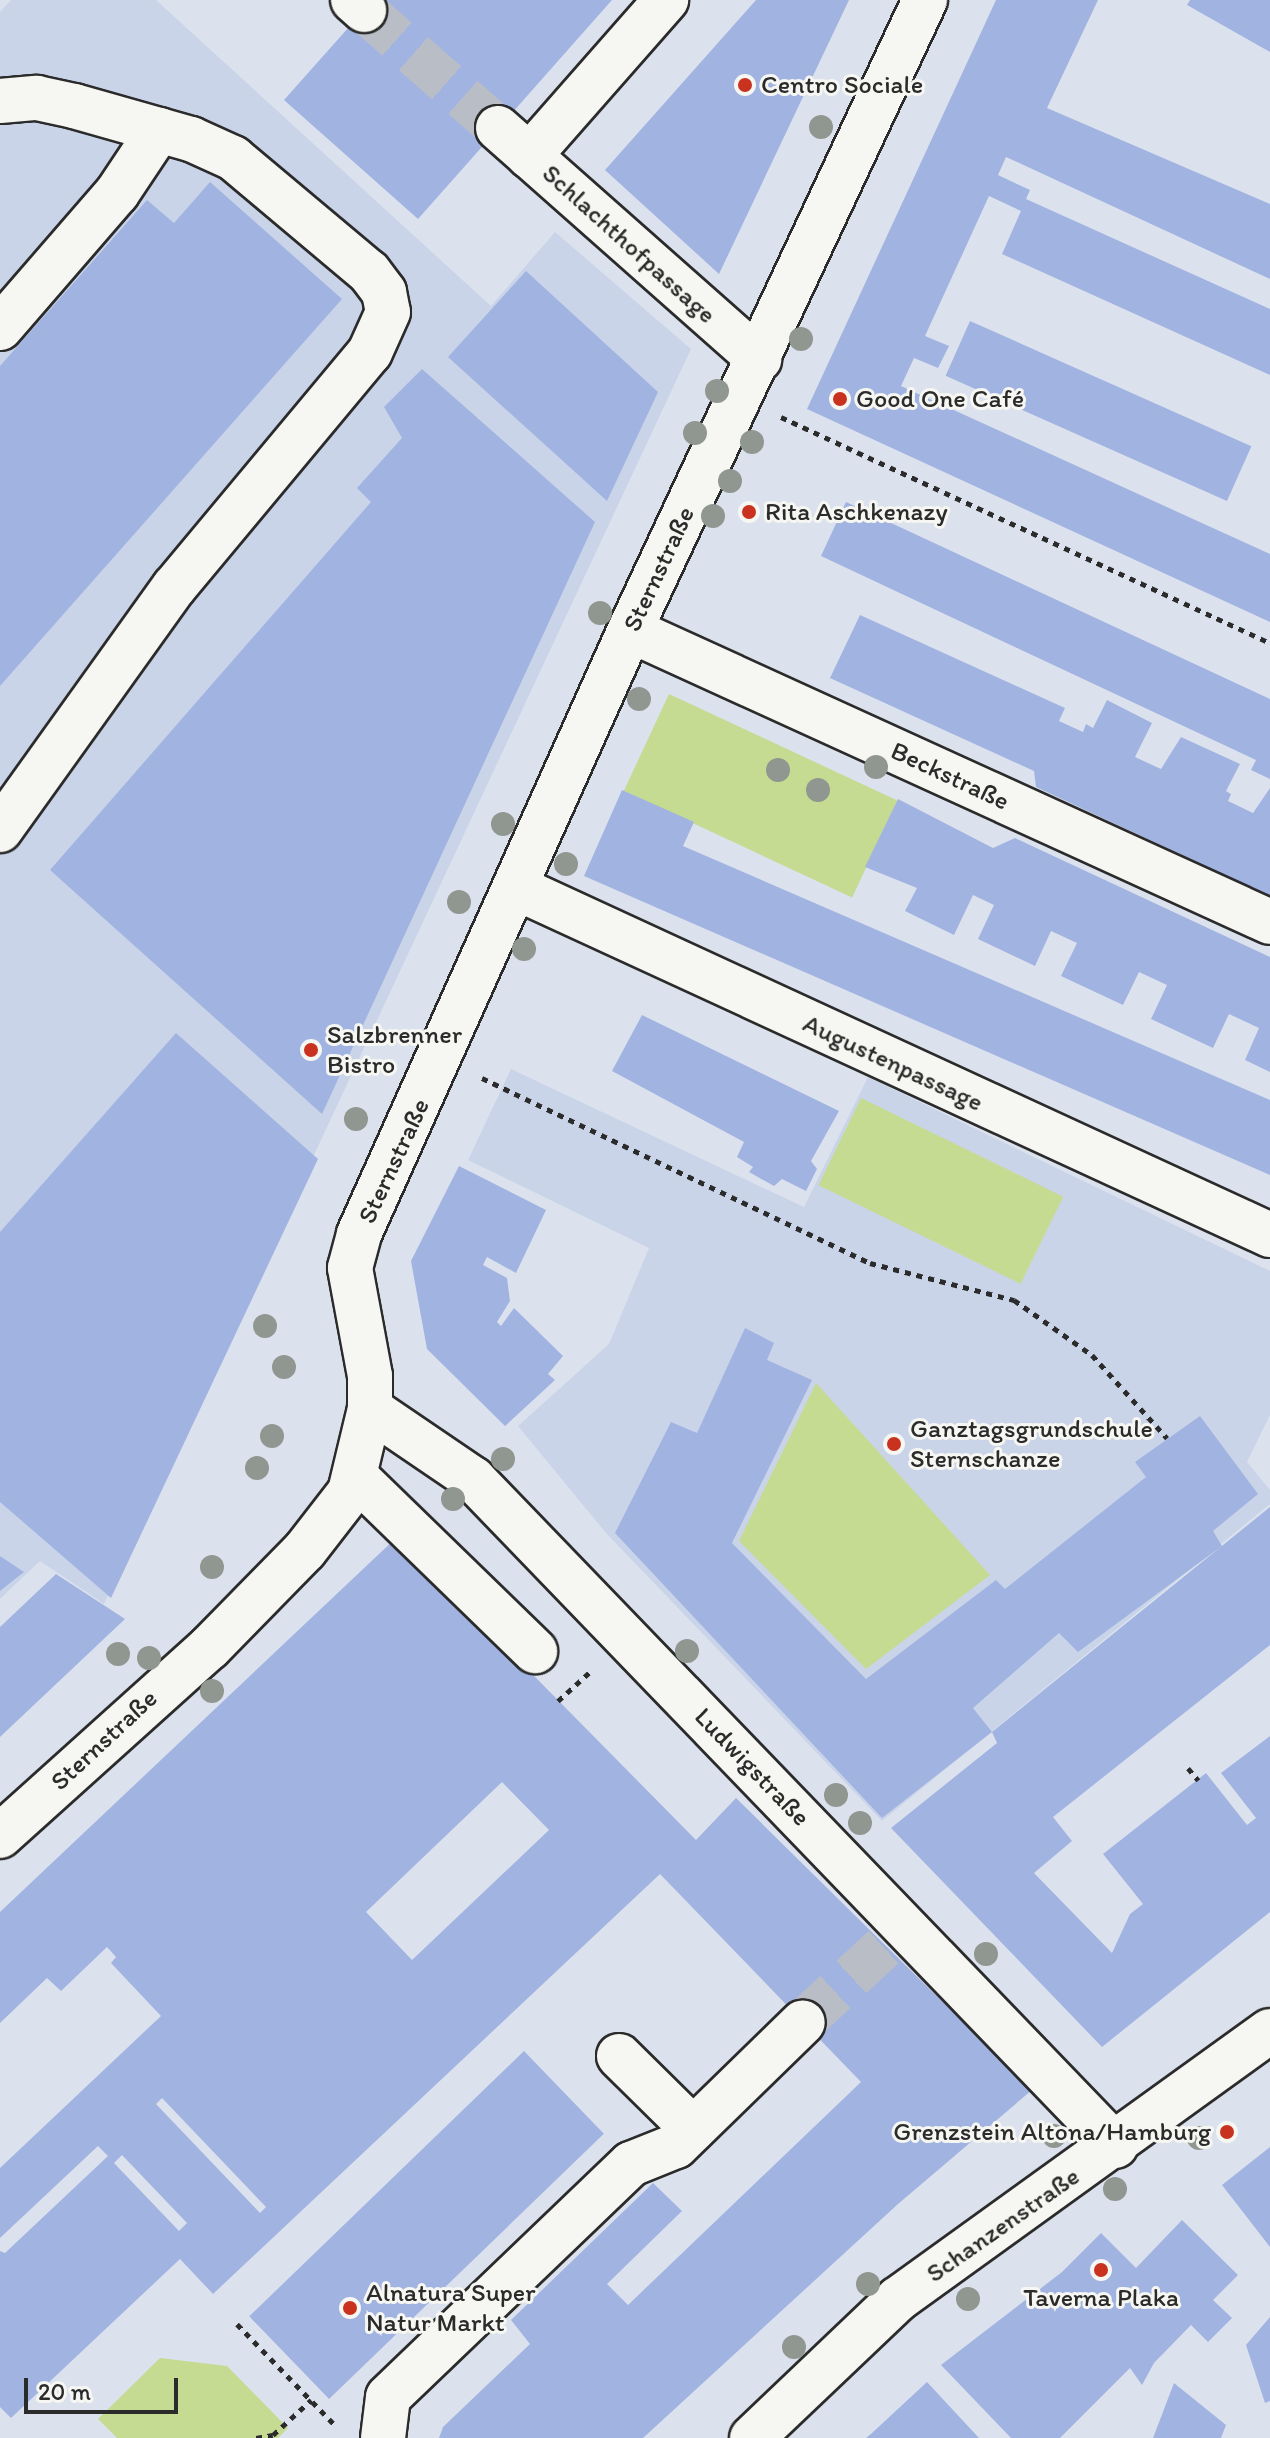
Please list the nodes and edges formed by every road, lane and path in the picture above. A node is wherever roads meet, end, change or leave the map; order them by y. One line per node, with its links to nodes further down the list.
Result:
1 (666, 0): 6 (street, Schlachthofpassage)
2 (925, 0): 6 (street, Sternstraße)
3 (0, 101): 4 (street)
4 (159, 130): 5 (street); 10 (street)
5 (0, 328)
6 (759, 359): 7 (street, Sternstraße)
7 (740, 398): 8 (street, Sternstraße); 9 (path)
8 (630, 630): 11 (street, Sternstraße); 12 (street, Beckstraße)
9 (1270, 643)
10 (0, 830)
11 (517, 888): 13 (street, Sternstraße); 14 (street, Augustenpassage)
12 (1270, 922)
13 (441, 1059): 15 (street, Sternstraße); 16 (path)
14 (1270, 1235)
15 (370, 1409): 17 (street, Sternstraße); 26 (street, Ludwigstraße)
16 (1167, 1438)
17 (356, 1477): 18 (street); 21 (street, Sternstraße)
18 (535, 1651)
19 (1188, 1768): 20 (path)
20 (1198, 1780)
21 (0, 1836)
22 (803, 2022): 25 (street)
23 (1270, 2031): 26 (street, Schanzenstraße)
24 (619, 2056): 25 (street)
25 (693, 2129): 31 (street)
26 (1116, 2146): 32 (street, Schanzenstraße)
27 (237, 2324): 28 (path)
28 (311, 2400): 29 (path); 30 (path)
29 (338, 2429)
30 (256, 2438)
31 (383, 2438)
32 (752, 2438)

